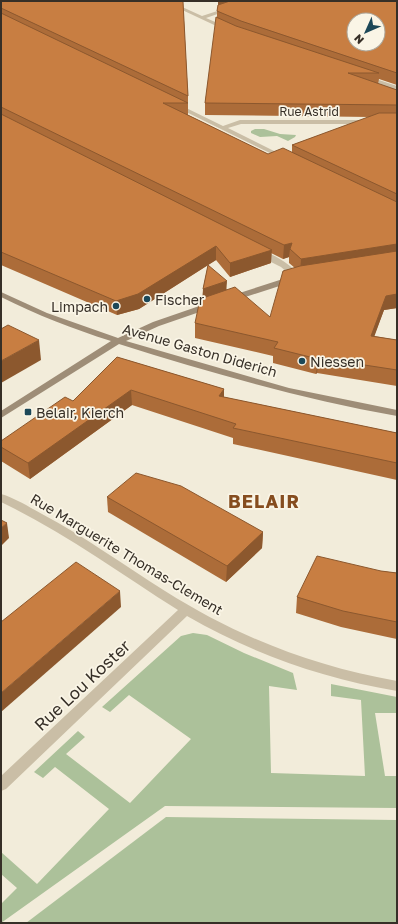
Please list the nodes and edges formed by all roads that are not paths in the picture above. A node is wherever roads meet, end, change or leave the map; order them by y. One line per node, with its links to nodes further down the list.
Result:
1 (165, 1): 3 (street)
2 (253, 1): 3 (street)
3 (201, 18): 4 (street)
4 (232, 31)
5 (363, 77): 6 (street)
6 (397, 88)
7 (173, 104): 9 (street)
8 (374, 122): 9 (street, Rue Astrid)
9 (223, 128): 10 (street)
10 (292, 162)
11 (256, 251): 13 (street)
12 (1, 294): 13 (street, Avenue Gaston Diderich)
13 (118, 341): 14 (street, Avenue Gaston Diderich); 15 (street)
14 (397, 412)
15 (1, 415)
16 (1, 498): 17 (street, Rue Marguerite Thomas-Clement)
17 (186, 610): 18 (street, Rue Marguerite Thomas-Clement); 19 (street, Rue Lou Koster)
18 (397, 686)
19 (1, 785)

